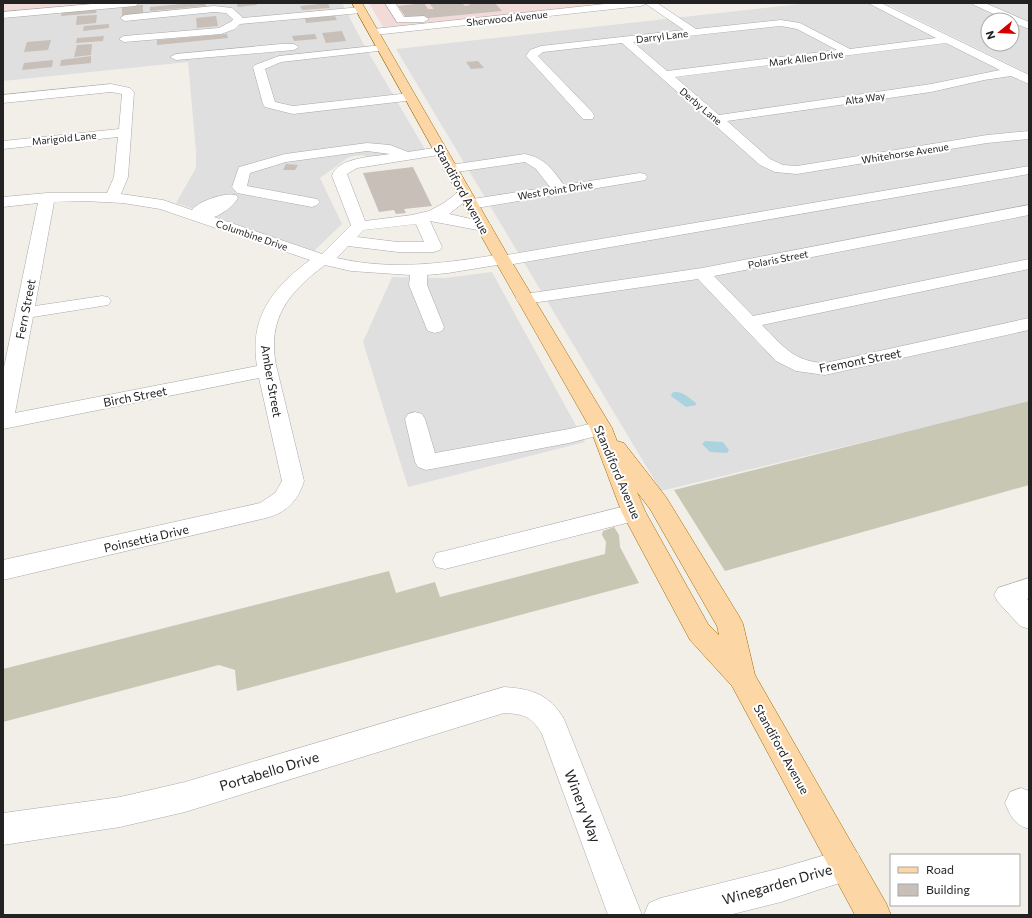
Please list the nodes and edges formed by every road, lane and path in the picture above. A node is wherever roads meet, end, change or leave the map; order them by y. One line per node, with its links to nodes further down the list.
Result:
1 (135, 3): 9 (street)
2 (390, 3): 3 (street)
3 (559, 3)
4 (641, 3): 17 (street, Sherwood Avenue)
5 (650, 3): 15 (street)
6 (873, 3): 19 (street)
7 (977, 3): 14 (street)
8 (361, 6): 12 (street); 17 (main road, Standiford Avenue)
9 (21, 13): 10 (street); 13 (street)
10 (3, 15)
11 (125, 18): 12 (street)
12 (238, 19): 16 (street)
13 (18, 25)
14 (1029, 26)
15 (694, 32): 18 (street, Darryl Lane); 20 (street, Darryl Lane)
16 (124, 39)
17 (379, 40): 21 (street); 25 (main road, Standiford Avenue); 25 (street)
18 (624, 40): 23 (street, Derby Lane); 27 (street, Darryl Lane)
19 (947, 40): 20 (street, Mark Allen Drive); 22 (street)
20 (848, 52): 23 (street, Mark Allen Drive)
21 (176, 57)
22 (1013, 72): 24 (street); 28 (street, Alta Way)
23 (665, 75): 28 (street, Derby Lane)
24 (1029, 80)
25 (410, 97): 32 (main road, Standiford Avenue)
26 (3, 99): 29 (street)
27 (588, 116)
28 (716, 119): 35 (street, Derby Lane)
29 (125, 132): 31 (street, Marigold Lane); 40 (street)
30 (1029, 135): 35 (street, Whitehorse Avenue)
31 (3, 145)
32 (440, 151): 33 (street); 34 (main road, Standiford Avenue)
33 (406, 156): 39 (street); 48 (street)
34 (450, 169): 38 (street); 42 (main road, Standiford Avenue)
35 (780, 169)
36 (1029, 170): 52 (street, Columbine Drive)
37 (640, 177): 38 (street, West Point Drive)
38 (560, 190): 42 (street, West Point Drive)
39 (237, 194): 44 (street); 46 (street)
40 (113, 196): 41 (street, Columbine Drive); 46 (street, Columbine Drive)
41 (47, 197): 43 (street, Columbine Drive); 58 (street, Fern Street)
42 (467, 199): 47 (street); 49 (main road, Standiford Avenue)
43 (3, 202)
44 (312, 202)
45 (1029, 210): 55 (street, Polaris Street)
46 (197, 216): 51 (street, Columbine Drive)
47 (424, 217): 48 (street); 49 (street); 50 (street)
48 (359, 226): 50 (street, Amber Street)
49 (483, 226): 52 (main road, Standiford Avenue)
50 (345, 241): 51 (street, Amber Street)
51 (324, 260): 54 (street, Columbine Drive); 62 (street, Amber Street)
52 (502, 260): 54 (street, Columbine Drive); 56 (main road, Standiford Avenue)
53 (1029, 264): 59 (street)
54 (419, 270): 61 (street)
55 (702, 273): 56 (street, Polaris Street); 59 (street, Fremont Street)
56 (525, 299): 65 (main road, Standiford Avenue)
57 (102, 301): 58 (street)
58 (24, 313): 64 (street, Fern Street)
59 (749, 322): 60 (street, Fremont Street)
60 (1029, 324)
61 (435, 327)
62 (268, 370): 64 (street, Birch Street); 66 (street, Amber Street)
63 (415, 419): 65 (street)
64 (3, 422)
65 (601, 428): 67 (main road, Standiford Avenue); 72 (main road)
66 (285, 498): 69 (street, Poinsettia Drive)
67 (634, 513): 68 (street); 72 (main road, Standiford Avenue)
68 (445, 560)
69 (3, 570)
70 (1018, 591): 71 (street)
71 (1029, 618)
72 (742, 678): 75 (main road, Standiford Avenue)
73 (532, 704): 74 (street, Portabello Drive); 76 (street, Winery Way)
74 (3, 829)
75 (846, 865): 77 (street, Winegarden Drive); 78 (main road, Standiford Avenue)
76 (625, 915)
77 (661, 915)
78 (874, 915)

